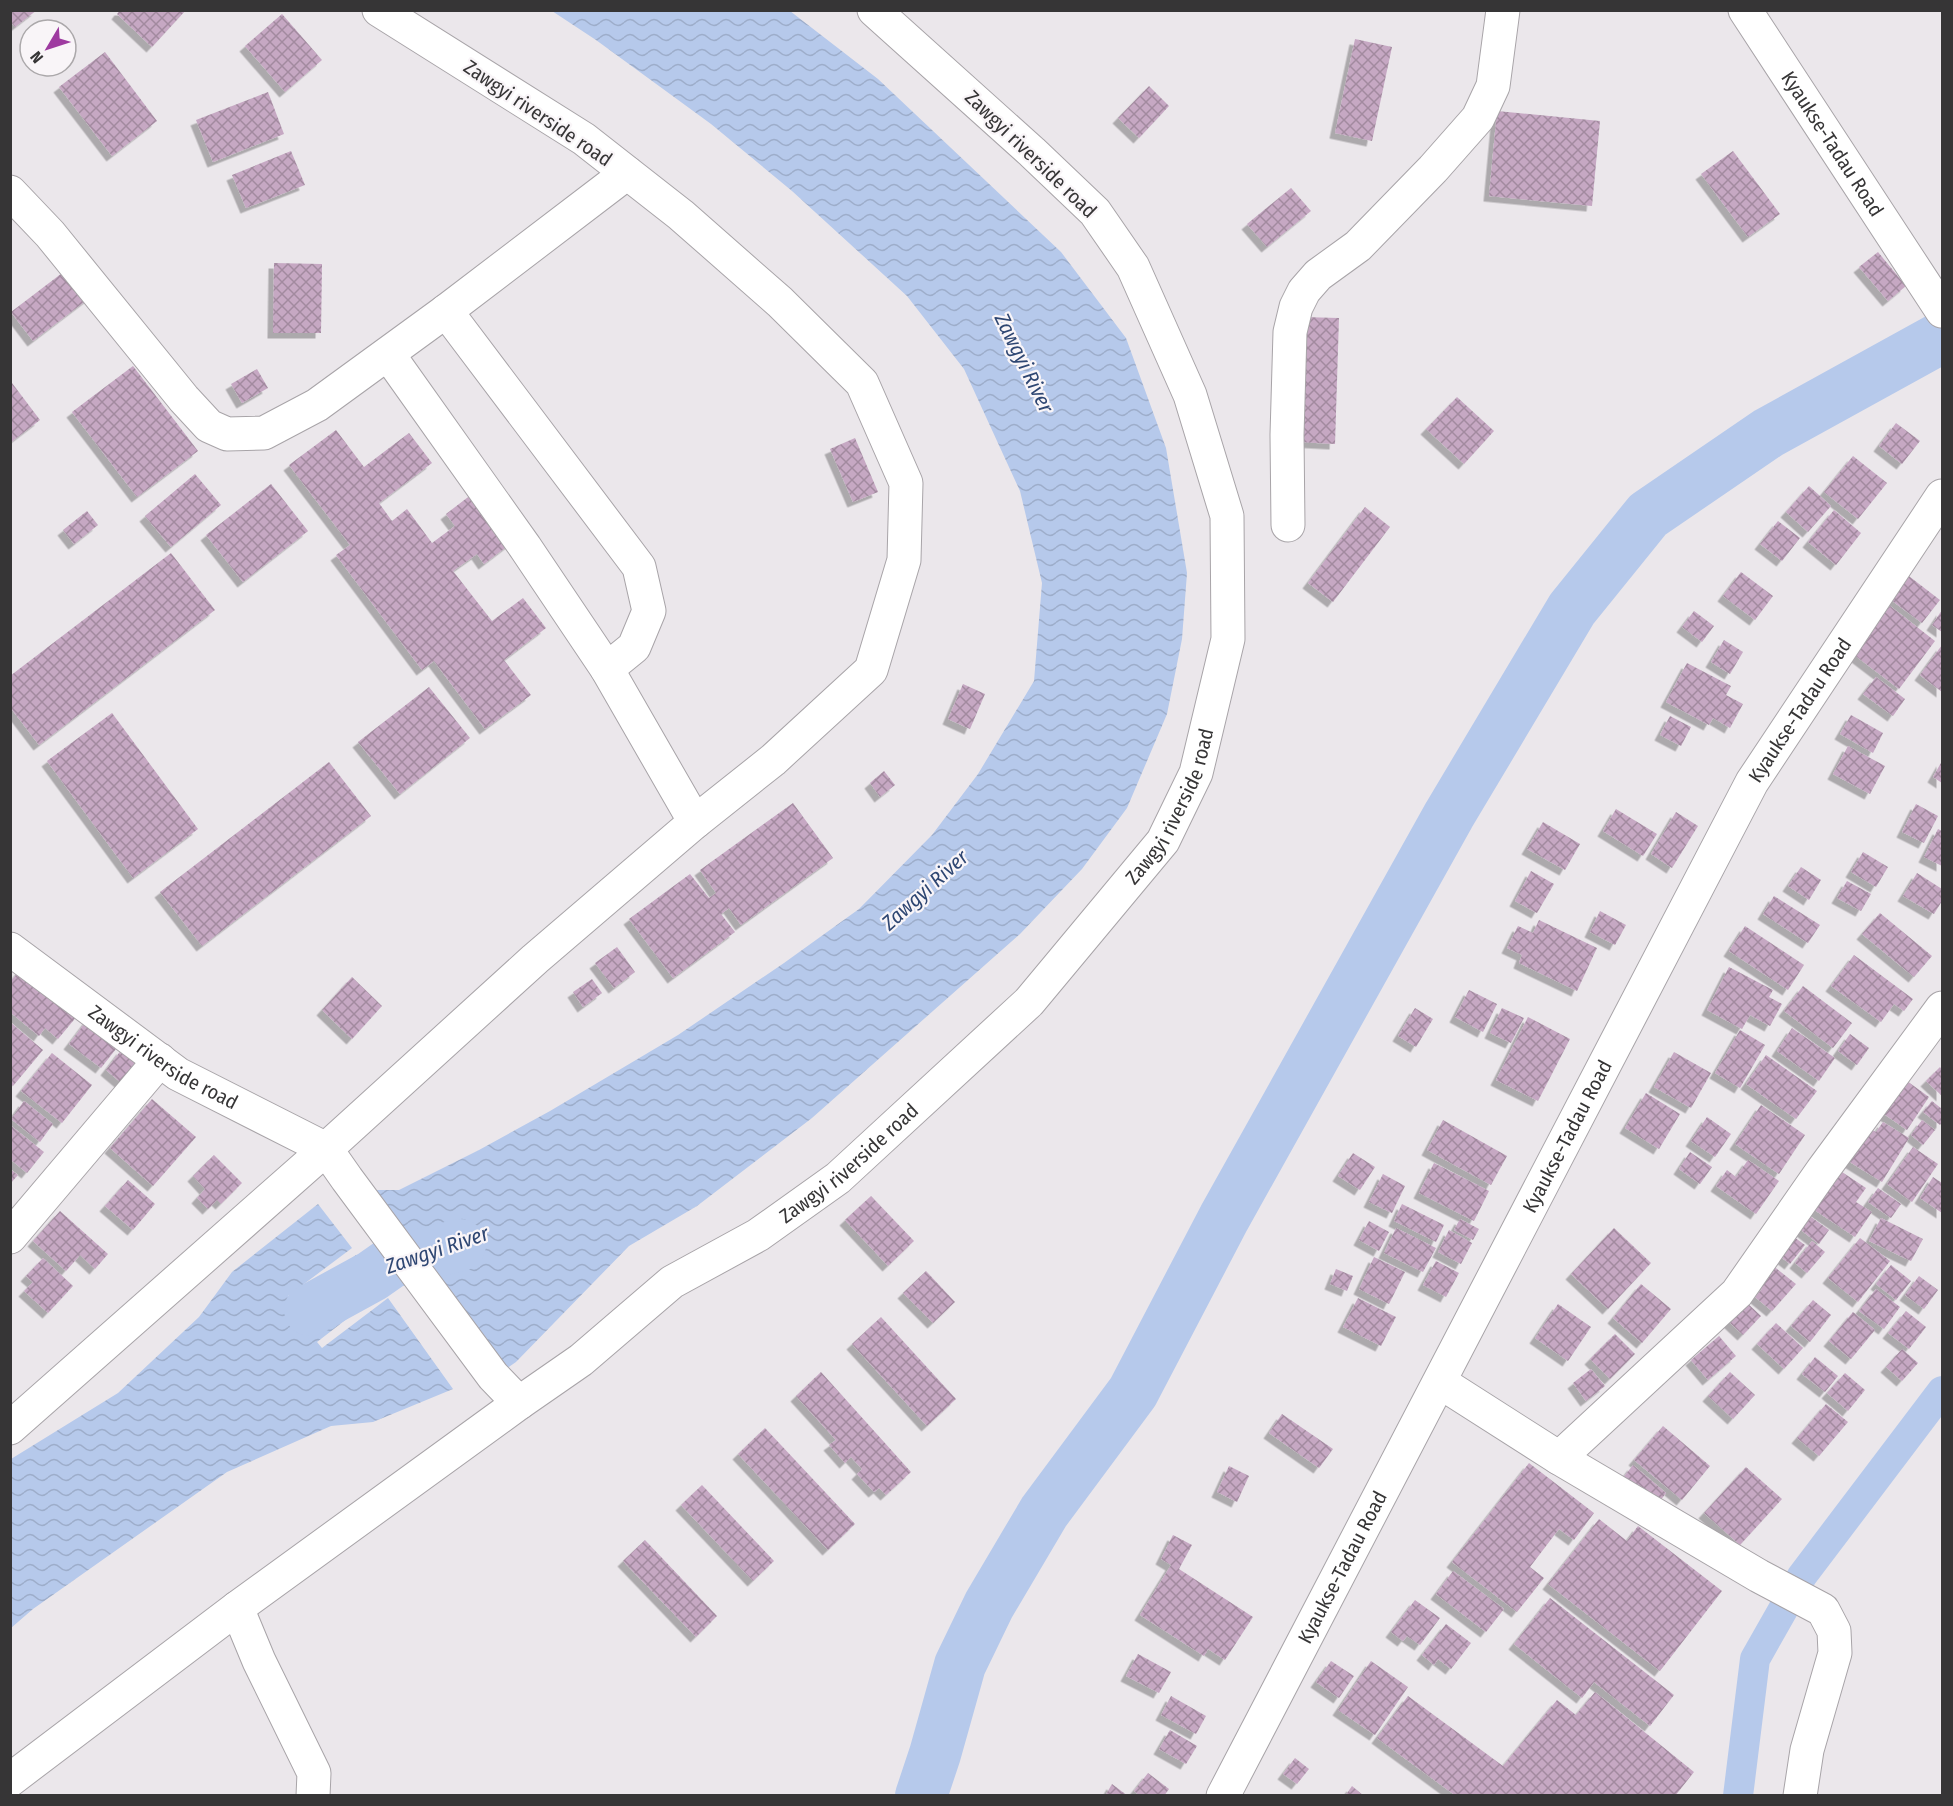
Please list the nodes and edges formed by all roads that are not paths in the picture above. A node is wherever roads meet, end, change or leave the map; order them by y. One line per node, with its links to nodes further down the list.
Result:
1 (379, 10): 5 (street, Zawgyi riverside road)
2 (874, 10): 20 (street, Zawgyi riverside road)
3 (1503, 10): 11 (street)
4 (1744, 10): 8 (street, Kyaukse-Tadau Road)
5 (627, 173): 7 (street); 13 (street, Zawgyi riverside road)
6 (10, 192): 9 (street)
7 (446, 311): 9 (street); 12 (street)
8 (1942, 311)
9 (388, 354): 12 (street)
10 (1942, 496): 19 (street, Kyaukse-Tadau Road)
11 (1288, 525)
12 (607, 669): 13 (street)
13 (695, 822): 17 (street, Zawgyi riverside road)
14 (10, 949): 16 (street, Zawgyi riverside road)
15 (1942, 1008): 22 (street)
16 (160, 1060): 17 (street, Zawgyi riverside road); 18 (street)
17 (326, 1149): 20 (street, Zawgyi riverside road); 21 (street)
18 (10, 1237)
19 (1440, 1382): 22 (street); 26 (street, Kyaukse-Tadau Road)
20 (519, 1403): 23 (street, Zawgyi riverside road)
21 (10, 1428)
22 (1558, 1458): 27 (street)
23 (237, 1608): 24 (street, Zawgyi riverside road); 25 (street)
24 (16, 1784)
25 (313, 1796)
26 (1223, 1796)
27 (1800, 1796)

